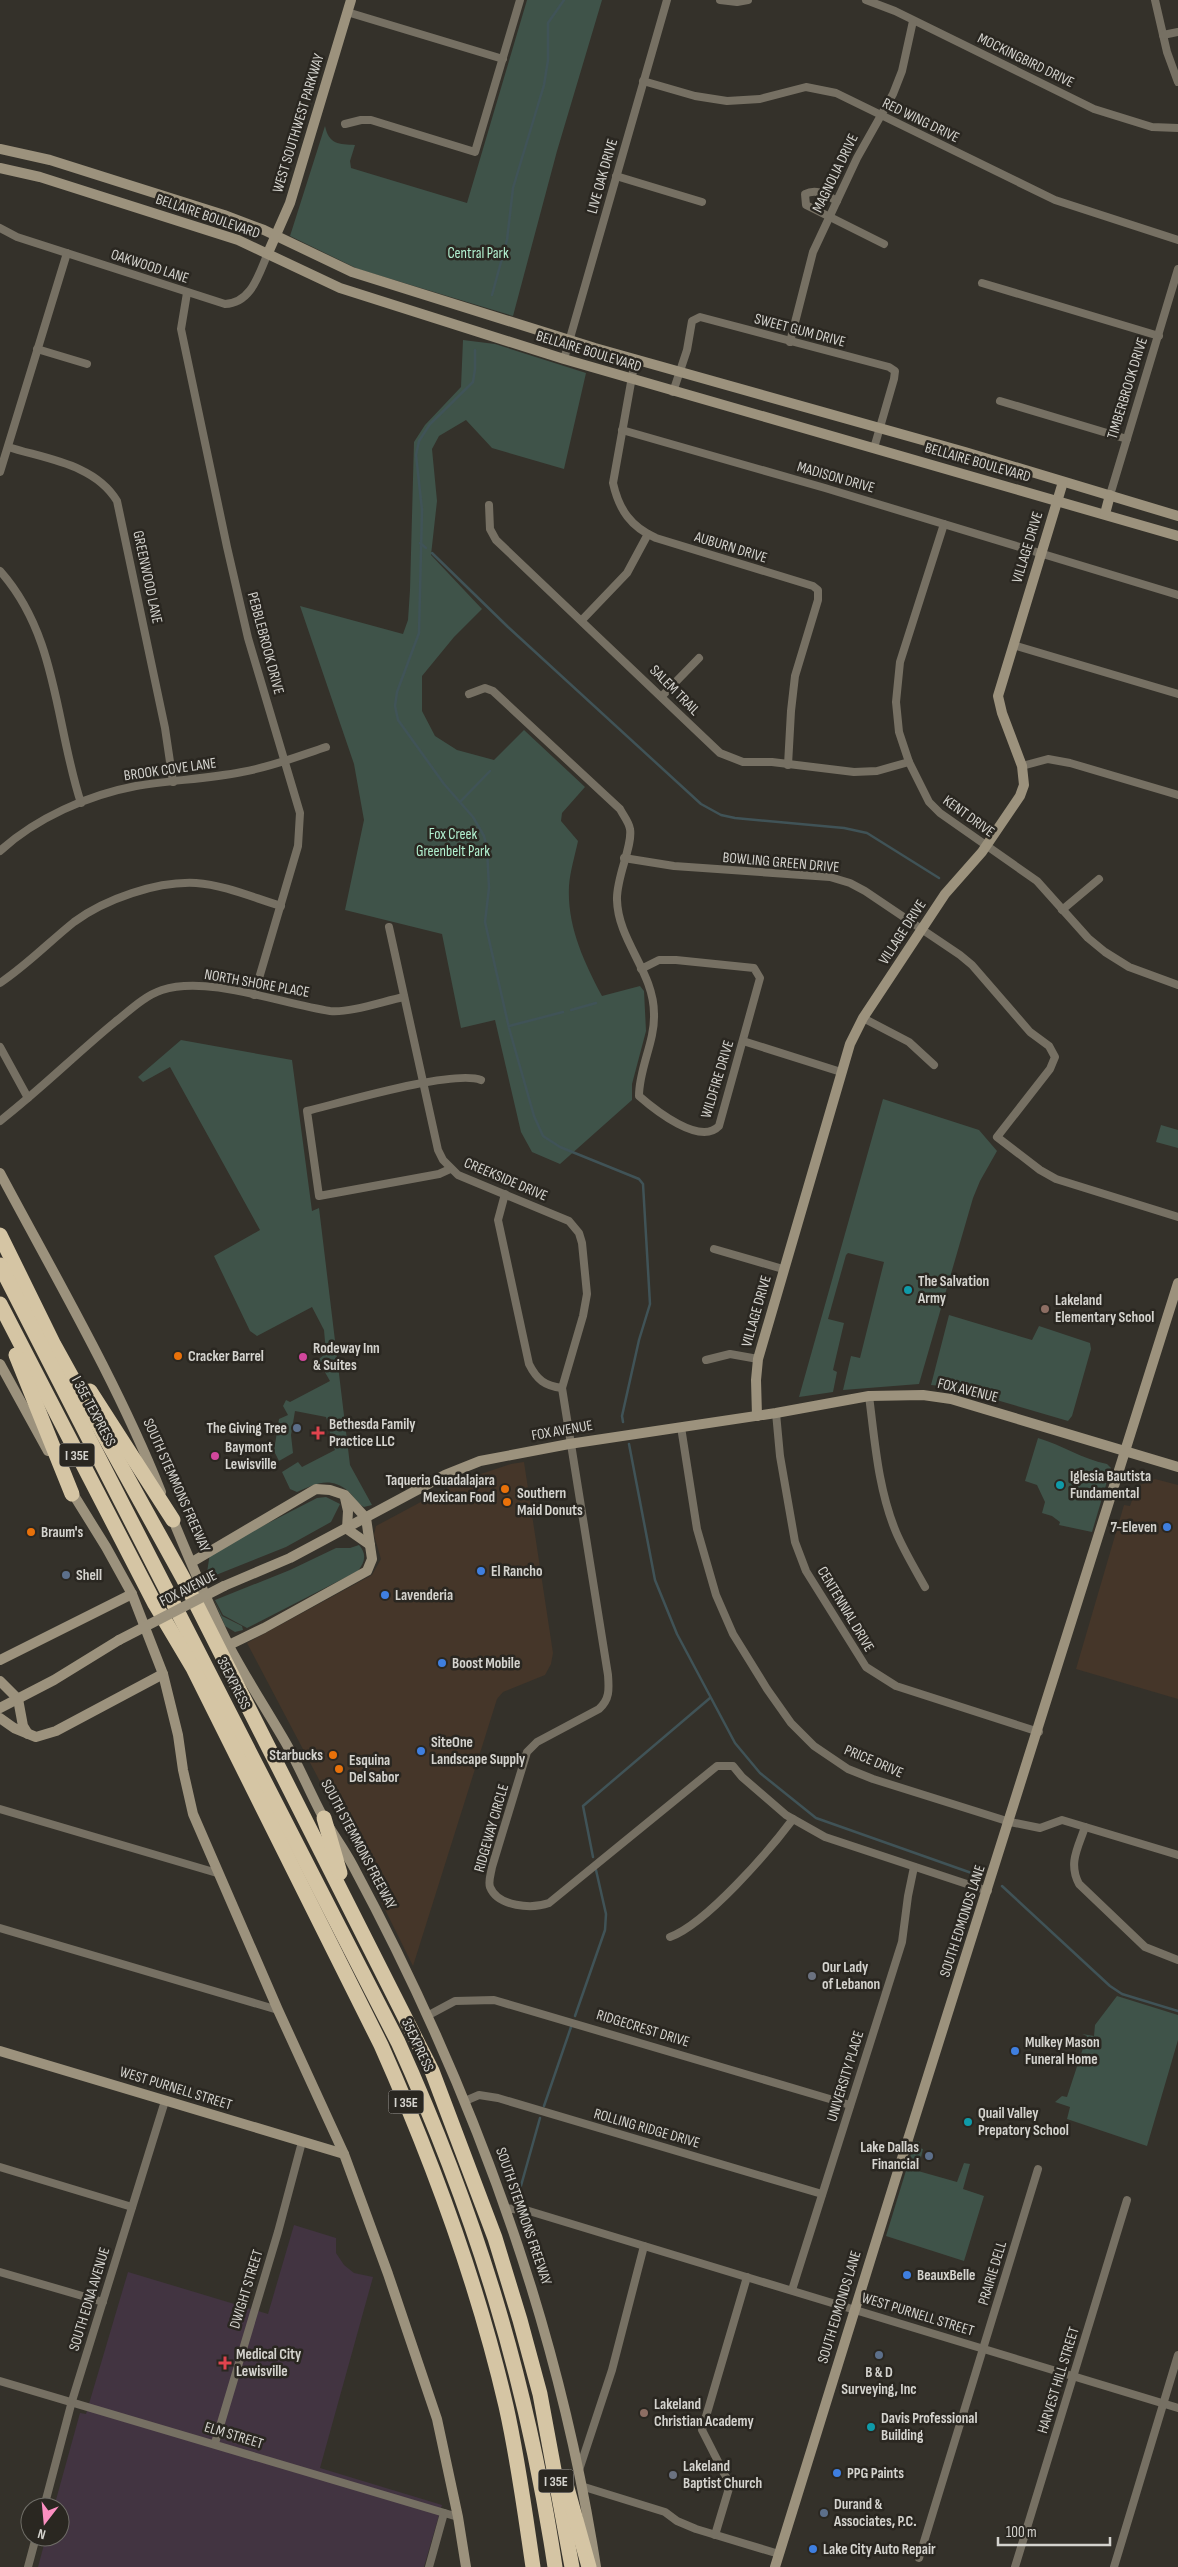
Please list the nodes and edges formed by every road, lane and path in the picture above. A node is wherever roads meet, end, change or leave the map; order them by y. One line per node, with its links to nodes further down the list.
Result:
1 (350, 0): 8 (main road, WEST SOUTHWEST PARKWAY)
2 (520, 0): 12 (street)
3 (666, 0): 13 (street, LIVE OAK DRIVE)
4 (720, 0): 5 (street)
5 (748, 0)
6 (866, 0): 9 (street, MOCKINGBIRD DRIVE)
7 (1155, 0): 11 (street)
8 (347, 12): 12 (street); 25 (main road, WEST SOUTHWEST PARKWAY)
9 (913, 21): 15 (street, MAGNOLIA DRIVE); 17 (street, MOCKINGBIRD DRIVE)
10 (1178, 32): 11 (street)
11 (1163, 35): 14 (street)
12 (503, 59): 16 (street)
13 (644, 81): 15 (street, RED WING DRIVE); 20 (street, LIVE OAK DRIVE)
14 (1178, 82)
15 (881, 116): 21 (street, MAGNOLIA DRIVE); 26 (street, RED WING DRIVE)
16 (345, 124)
17 (1178, 128)
18 (0, 149): 25 (main road, BELLAIRE BOULEVARD)
19 (0, 168): 29 (main road, BELLAIRE BOULEVARD)
20 (616, 176): 22 (street); 34 (street, LIVE OAK DRIVE)
21 (837, 201): 23 (street, MAGNOLIA DRIVE); 23 (street)
22 (702, 202)
23 (829, 217): 27 (street); 35 (street, MAGNOLIA DRIVE)
24 (0, 228): 28 (street, OAKWOOD LANE)
25 (276, 236): 29 (main road, WEST SOUTHWEST PARKWAY); 34 (main road, BELLAIRE BOULEVARD)
26 (1178, 240)
27 (884, 244)
28 (67, 253): 32 (street, OAKWOOD LANE); 36 (street)
29 (268, 253): 32 (street, OAKWOOD LANE); 37 (main road, BELLAIRE BOULEVARD)
30 (1178, 269): 33 (street, TIMBERBROOK DRIVE)
31 (982, 283): 33 (street)
32 (187, 293): 69 (street, PEBBLEBROOK DRIVE)
33 (1158, 336): 46 (street, TIMBERBROOK DRIVE)
34 (570, 340): 37 (street, LIVE OAK DRIVE); 38 (main road, BELLAIRE BOULEVARD)
35 (790, 342): 40 (street, SWEET GUM DRIVE); 44 (street, SWEET GUM DRIVE)
36 (37, 349): 39 (street); 47 (street)
37 (564, 359): 41 (main road, BELLAIRE BOULEVARD)
38 (635, 360): 40 (main road, BELLAIRE BOULEVARD); 41 (street, AUBURN DRIVE)
39 (87, 364)
40 (678, 372): 42 (street, SWEET GUM DRIVE); 44 (main road, BELLAIRE BOULEVARD)
41 (632, 380): 42 (main road, BELLAIRE BOULEVARD); 45 (street, AUBURN DRIVE)
42 (673, 392): 48 (main road, BELLAIRE BOULEVARD)
43 (1000, 401): 46 (street)
44 (880, 428): 48 (street, SWEET GUM DRIVE); 50 (main road, BELLAIRE BOULEVARD)
45 (622, 430): 56 (street, MADISON DRIVE); 57 (street, AUBURN DRIVE)
46 (1127, 439): 51 (street, TIMBERBROOK DRIVE)
47 (8, 447): 49 (street); 73 (street, GREENWOOD LANE)
48 (874, 448): 52 (main road, BELLAIRE BOULEVARD)
49 (0, 472)
50 (1063, 482): 51 (main road, BELLAIRE BOULEVARD); 52 (main road, VILLAGE DRIVE)
51 (1110, 495): 54 (main road, TIMBERBROOK DRIVE); 55 (main road, BELLAIRE BOULEVARD)
52 (1058, 500): 54 (main road, BELLAIRE BOULEVARD); 59 (main road, VILLAGE DRIVE)
53 (489, 505): 62 (street, SALEM TRAIL)
54 (1104, 514): 58 (main road, BELLAIRE BOULEVARD)
55 (1178, 516)
56 (944, 524): 59 (street, MADISON DRIVE); 70 (street, KENT DRIVE)
57 (648, 534): 62 (street); 71 (street, AUBURN DRIVE)
58 (1178, 536)
59 (1041, 554): 61 (street, MADISON DRIVE); 63 (main road, VILLAGE DRIVE)
60 (0, 571): 75 (street)
61 (1178, 595)
62 (582, 620): 67 (street, SALEM TRAIL)
63 (1013, 645): 66 (street); 72 (main road, VILLAGE DRIVE)
64 (699, 658): 67 (street)
65 (470, 694): 78 (street, WILDFIRE DRIVE)
66 (1178, 694)
67 (662, 696): 71 (street, SALEM TRAIL)
68 (326, 747): 69 (street, BROOK COVE LANE)
69 (285, 760): 73 (street, BROOK COVE LANE); 80 (street, PEBBLEBROOK DRIVE)
70 (909, 762): 71 (street, SALEM TRAIL); 76 (street, KENT DRIVE)
71 (788, 765)
72 (1022, 766): 74 (street); 76 (main road, VILLAGE DRIVE)
73 (173, 782): 75 (street, BROOK COVE LANE)
74 (1178, 795)
75 (81, 803): 77 (street, BROOK COVE LANE)
76 (987, 846): 81 (street, KENT DRIVE); 83 (main road, VILLAGE DRIVE)
77 (0, 851)
78 (624, 858): 83 (street, BOWLING GREEN DRIVE); 84 (street, WILDFIRE DRIVE)
79 (1099, 878): 81 (street)
80 (281, 906): 85 (street); 87 (street, PEBBLEBROOK DRIVE)
81 (1062, 910): 86 (street, KENT DRIVE)
82 (389, 927): 88 (street, CREEKSIDE DRIVE)
83 (922, 929): 89 (main road, VILLAGE DRIVE); 101 (street, BOWLING GREEN DRIVE)
84 (642, 969): 90 (street, WILDFIRE DRIVE); 90 (street, WILDFIRE DRIVE)
85 (0, 983)
86 (1178, 985)
87 (254, 995): 88 (street, NORTH SHORE PLACE); 96 (street, NORTH SHORE PLACE)
88 (404, 997): 95 (street, CREEKSIDE DRIVE)
89 (864, 1018): 92 (street); 93 (main road, VILLAGE DRIVE)
90 (743, 1041): 93 (street)
91 (0, 1047): 96 (street)
92 (934, 1065)
93 (841, 1072): 105 (main road, VILLAGE DRIVE)
94 (481, 1080): 95 (street)
95 (423, 1083): 98 (street, CREEKSIDE DRIVE); 98 (street)
96 (28, 1098): 97 (street, NORTH SHORE PLACE)
97 (0, 1122)
98 (450, 1169): 100 (street, CREEKSIDE DRIVE)
99 (0, 1173): 124 (main road, SOUTH STEMMONS FREEWAY)
100 (505, 1194): 113 (street); 113 (street, CREEKSIDE DRIVE)
101 (1178, 1217)
102 (0, 1235): 109 (highway, I 35E)
103 (714, 1249): 105 (street)
104 (0, 1265): 128 (highway, I 35E TEXPRESS)
105 (784, 1269): 110 (main road, VILLAGE DRIVE)
106 (1178, 1283): 119 (main road, SOUTH EDMONDS LANE)
107 (0, 1304): 194 (highway, I 35E)
108 (0, 1319): 121 (highway)
109 (54, 1345): 124 (highway); 148 (highway, I 35E)
110 (758, 1359): 111 (street); 116 (main road, VILLAGE DRIVE)
111 (706, 1360)
112 (0, 1364): 121 (main road)
113 (562, 1388): 118 (street, CREEKSIDE DRIVE)
114 (869, 1396): 115 (main road, FOX AVENUE); 119 (main road, FOX AVENUE); 129 (street)
115 (776, 1413): 116 (main road, FOX AVENUE); 138 (street, CENTENNIAL DRIVE)
116 (758, 1416): 117 (main road, FOX AVENUE)
117 (681, 1427): 118 (main road, FOX AVENUE); 143 (street, PRICE DRIVE)
118 (569, 1444): 123 (main road, FOX AVENUE); 142 (street, RIDGEWAY CIRCLE)
119 (1126, 1451): 120 (main road, FOX AVENUE); 138 (main road, SOUTH EDMONDS LANE)
120 (1178, 1467)
121 (72, 1494): 130 (main road)
122 (345, 1495): 123 (main road); 125 (main road); 127 (main road)
123 (366, 1518): 125 (main road, FOX AVENUE); 126 (main road)
124 (173, 1520): 127 (main road, SOUTH STEMMONS FREEWAY)
125 (347, 1529): 126 (main road); 135 (main road, FOX AVENUE, bridge)
126 (370, 1545): 131 (main road)
127 (192, 1562): 131 (main road, SOUTH STEMMONS FREEWAY)
128 (158, 1572): 195 (highway, 35EXPRESS)
129 (925, 1586)
130 (132, 1594): 132 (main road); 133 (main road)
131 (229, 1645): 141 (main road, SOUTH STEMMONS FREEWAY)
132 (0, 1660)
133 (163, 1674): 139 (main road); 147 (main road)
134 (0, 1681): 135 (main road)
135 (18, 1699): 136 (main road, FOX AVENUE); 139 (main road)
136 (0, 1708)
137 (0, 1718): 139 (main road)
138 (1038, 1732): 143 (main road, SOUTH EDMONDS LANE)
139 (28, 1734)
140 (0, 1808): 147 (street)
141 (324, 1818): 148 (highway); 154 (main road, SOUTH STEMMONS FREEWAY)
142 (793, 1819): 146 (street); 151 (street)
143 (1010, 1822): 144 (street, PRICE DRIVE); 149 (main road, SOUTH EDMONDS LANE)
144 (1085, 1827): 145 (street, PRICE DRIVE); 152 (street)
145 (1178, 1855)
146 (914, 1867): 149 (street); 158 (street, UNIVERSITY PLACE)
147 (218, 1873): 153 (main road)
148 (342, 1889): 177 (highway, I 35E)
149 (988, 1891): 172 (main road, SOUTH EDMONDS LANE)
150 (0, 1928): 153 (street)
151 (670, 1936)
152 (1178, 1960)
153 (278, 2010): 160 (main road)
154 (427, 2016): 157 (main road, SOUTH STEMMONS FREEWAY); 158 (street, RIDGECREST DRIVE)
155 (0, 2051): 156 (main road, WEST PURNELL STREET)
156 (165, 2100): 159 (main road, WEST PURNELL STREET); 165 (street, SOUTH EDNA AVENUE)
157 (465, 2101): 163 (street, ROLLING RIDGE DRIVE); 166 (main road, SOUTH STEMMONS FREEWAY)
158 (850, 2105): 163 (street, UNIVERSITY PLACE)
159 (302, 2142): 160 (main road, WEST PURNELL STREET); 181 (street, DWIGHT STREET)
160 (344, 2154): 186 (main road)
161 (0, 2166): 165 (street)
162 (1038, 2169): 173 (street, PRAIRIE DELL)
163 (822, 2194): 170 (street, UNIVERSITY PLACE)
164 (1127, 2200): 175 (street, HARVEST HILL STREET)
165 (132, 2207): 171 (street, SOUTH EDNA AVENUE)
166 (505, 2208): 167 (street, WEST PURNELL STREET); 182 (main road, SOUTH STEMMONS FREEWAY)
167 (644, 2246): 169 (street, WEST PURNELL STREET); 182 (street)
168 (0, 2272): 171 (street)
169 (747, 2277): 170 (street, WEST PURNELL STREET); 187 (street)
170 (792, 2290): 172 (street, WEST PURNELL STREET)
171 (103, 2302): 178 (street, SOUTH EDNA AVENUE)
172 (854, 2310): 173 (street, WEST PURNELL STREET); 189 (main road, SOUTH EDMONDS LANE)
173 (983, 2349): 175 (street, WEST PURNELL STREET); 190 (street, PRAIRIE DELL)
174 (1178, 2355): 179 (street)
175 (1073, 2376): 179 (street, WEST PURNELL STREET); 200 (street, HARVEST HILL STREET)
176 (0, 2381): 178 (street, ELM STREET)
177 (540, 2394): 196 (highway, I 35E); 197 (highway)
178 (72, 2401): 181 (street, ELM STREET); 184 (street, SOUTH EDNA AVENUE)
179 (1163, 2403): 180 (street, WEST PURNELL STREET); 201 (street)
180 (1178, 2408)
181 (215, 2443): 185 (street, ELM STREET)
182 (578, 2474): 183 (main road, SOUTH STEMMONS FREEWAY)
183 (581, 2486): 187 (street); 198 (main road, SOUTH STEMMONS FREEWAY)
184 (47, 2497)
185 (444, 2513): 186 (street, ELM STREET); 192 (street)
186 (458, 2517): 193 (main road)
187 (715, 2535): 189 (street)
188 (33, 2547): 191 (street)
189 (779, 2554): 199 (main road, SOUTH EDMONDS LANE)
190 (919, 2558)
191 (28, 2567)
192 (429, 2567)
193 (466, 2567)
194 (533, 2567)
195 (555, 2567)
196 (572, 2567)
197 (589, 2567)
198 (596, 2567)
199 (775, 2567)
200 (1015, 2567)
201 (1114, 2567)

